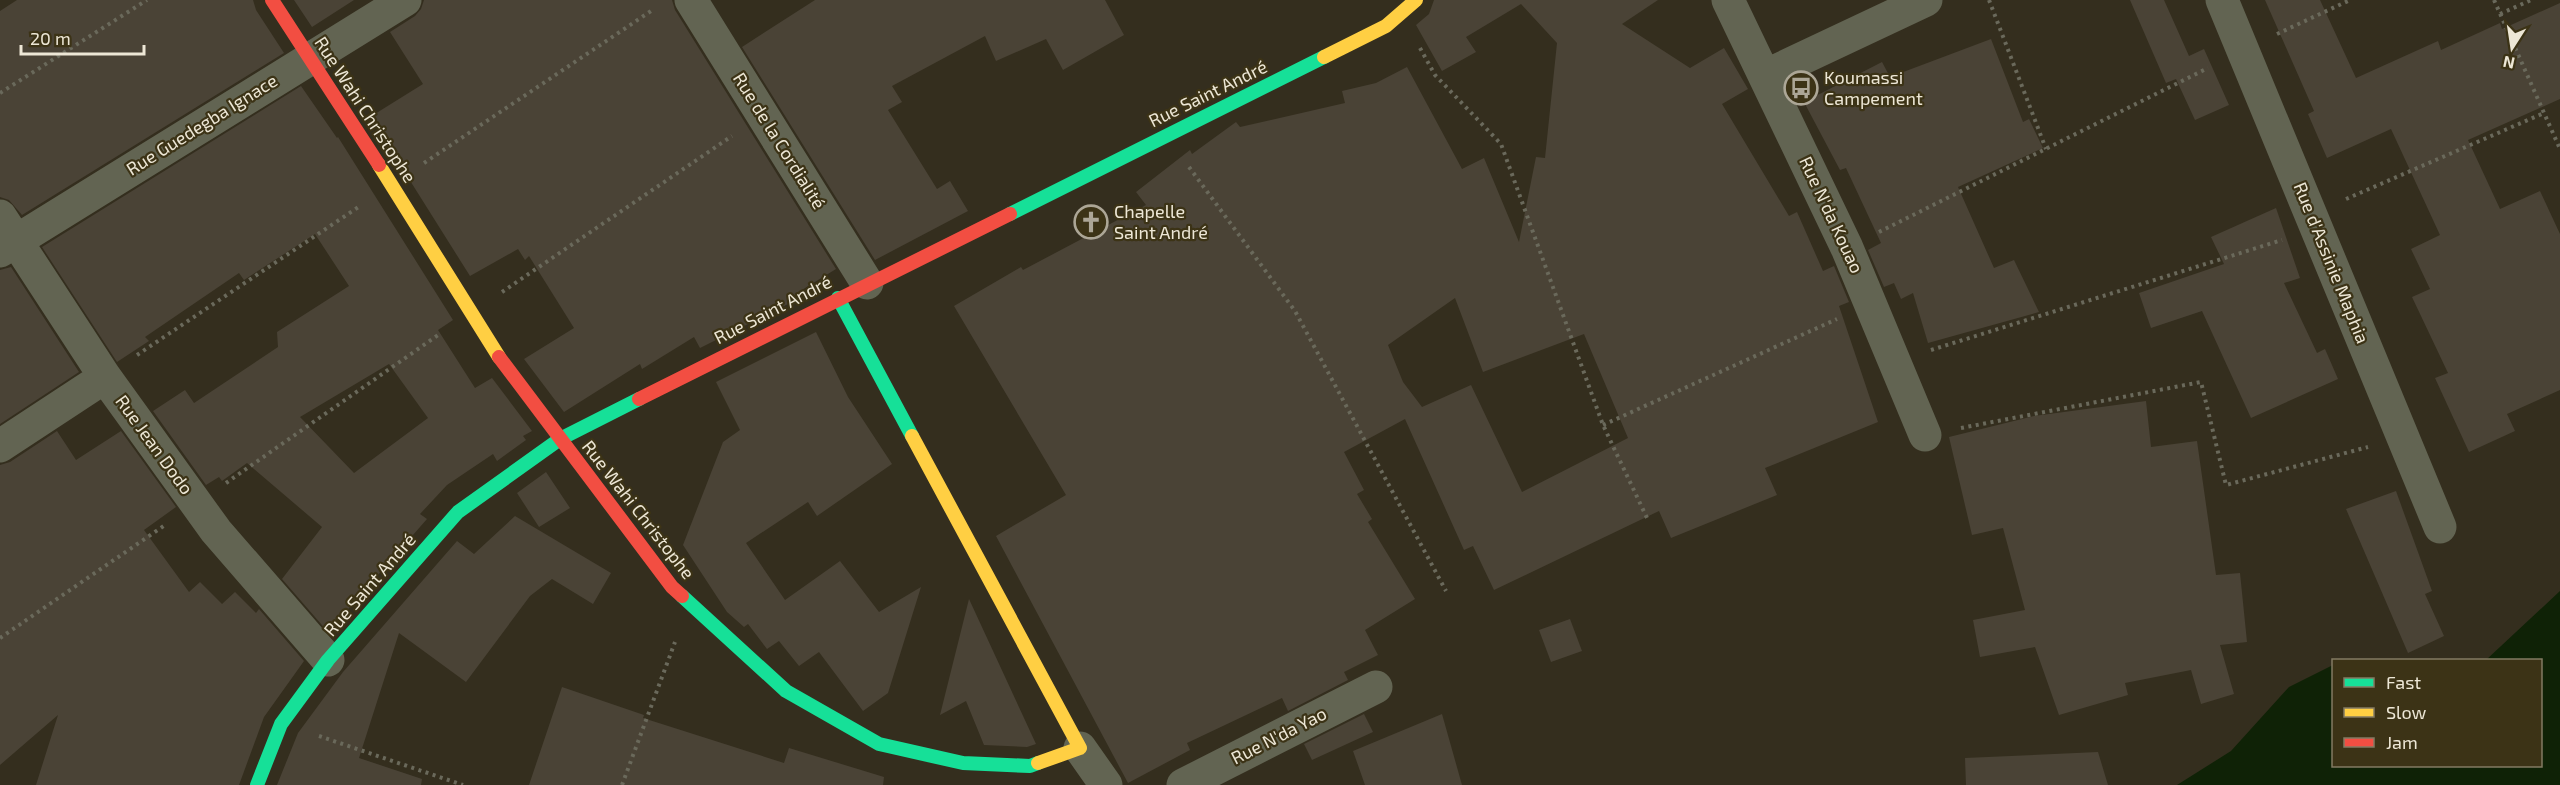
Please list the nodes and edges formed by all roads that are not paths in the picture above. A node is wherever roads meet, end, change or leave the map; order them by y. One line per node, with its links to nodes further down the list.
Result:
1 (272, 0): 8 (street, Rue Wahi Christophe)
2 (405, 0): 8 (street, Rue Guedegba Ignace)
3 (691, 0): 11 (street, Rue de la Cordialité)
4 (1416, 0): 11 (street, Rue Saint André)
5 (1728, 0): 9 (street, Rue N'da Kouao)
6 (1926, 0): 9 (street)
7 (2222, 0): 17 (street, Rue d'Assinie Maphia)
8 (309, 58): 10 (street, Rue Guedegba Ignace); 15 (street, Rue Wahi Christophe)
9 (1766, 76): 14 (street, Rue N'da Kouao)
10 (5, 236): 13 (street, Rue Jean Dodo)
11 (867, 283): 12 (street, Rue Saint André)
12 (838, 298): 15 (street, Rue Saint André); 20 (street)
13 (105, 377): 16 (street); 18 (street, Rue Jean Dodo)
14 (1925, 435)
15 (560, 438): 18 (street, Rue Saint André); 20 (street, Rue Wahi Christophe)
16 (0, 446)
17 (2440, 527)
18 (328, 660): 21 (street, Rue Saint André)
19 (1376, 687): 23 (street, Rue N'da Yao)
20 (1080, 748): 22 (street)
21 (257, 785)
22 (1106, 785)
23 (1183, 785)

